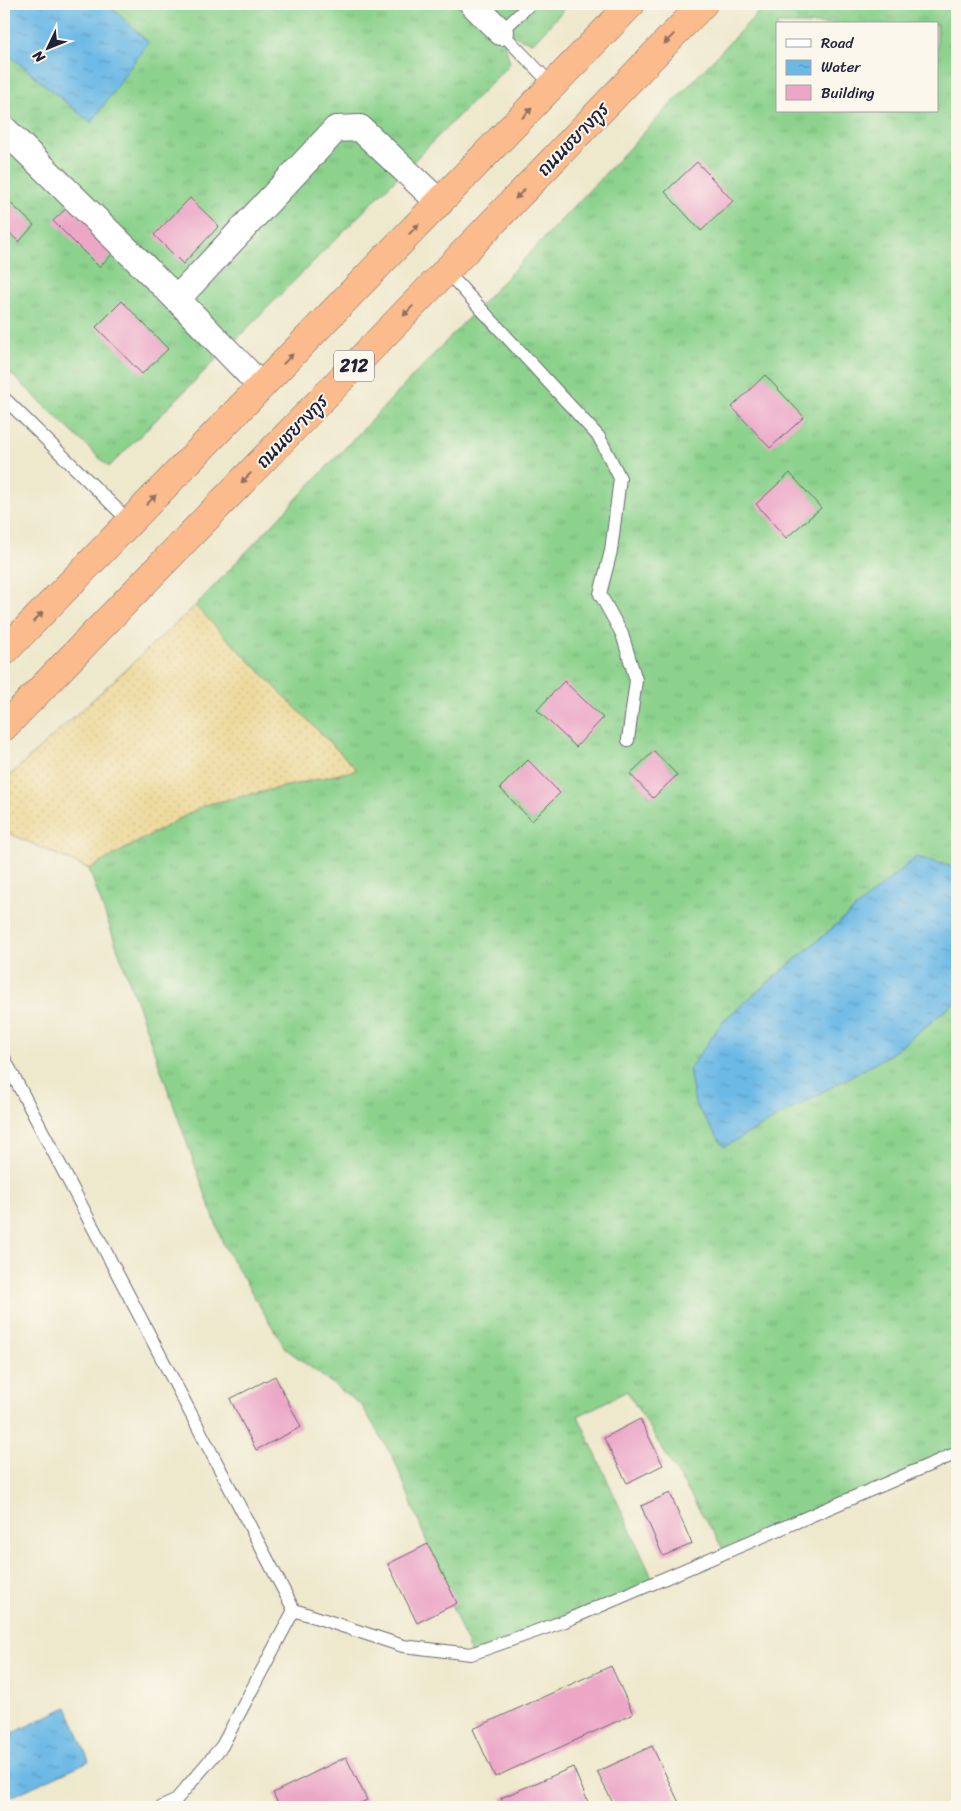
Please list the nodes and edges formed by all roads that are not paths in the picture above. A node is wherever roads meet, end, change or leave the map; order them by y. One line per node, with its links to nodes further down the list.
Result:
1 (473, 4): 5 (street)
2 (530, 4): 5 (lane)
3 (631, 4): 6 (highway, 212)
4 (703, 4): 9 (highway, ถนนชยางกูร / 212, one-way to 9)
5 (501, 32): 6 (lane)
6 (553, 86): 8 (highway, 212, one-way to 6)
7 (4, 129): 10 (street)
8 (440, 202): 10 (street); 11 (highway, 212, one-way to 8)
9 (446, 271): 15 (highway, ถนนชยางกูร / 212, one-way to 15); 16 (lane)
10 (177, 299): 11 (street)
11 (261, 386): 13 (highway, 212, one-way to 11)
12 (4, 398): 13 (lane)
13 (130, 522): 14 (highway, 212, one-way to 13)
14 (4, 652)
15 (4, 727)
16 (628, 740)
17 (4, 1058): 19 (lane)
18 (957, 1453): 19 (lane)
19 (294, 1610): 20 (lane)
20 (162, 1807)

